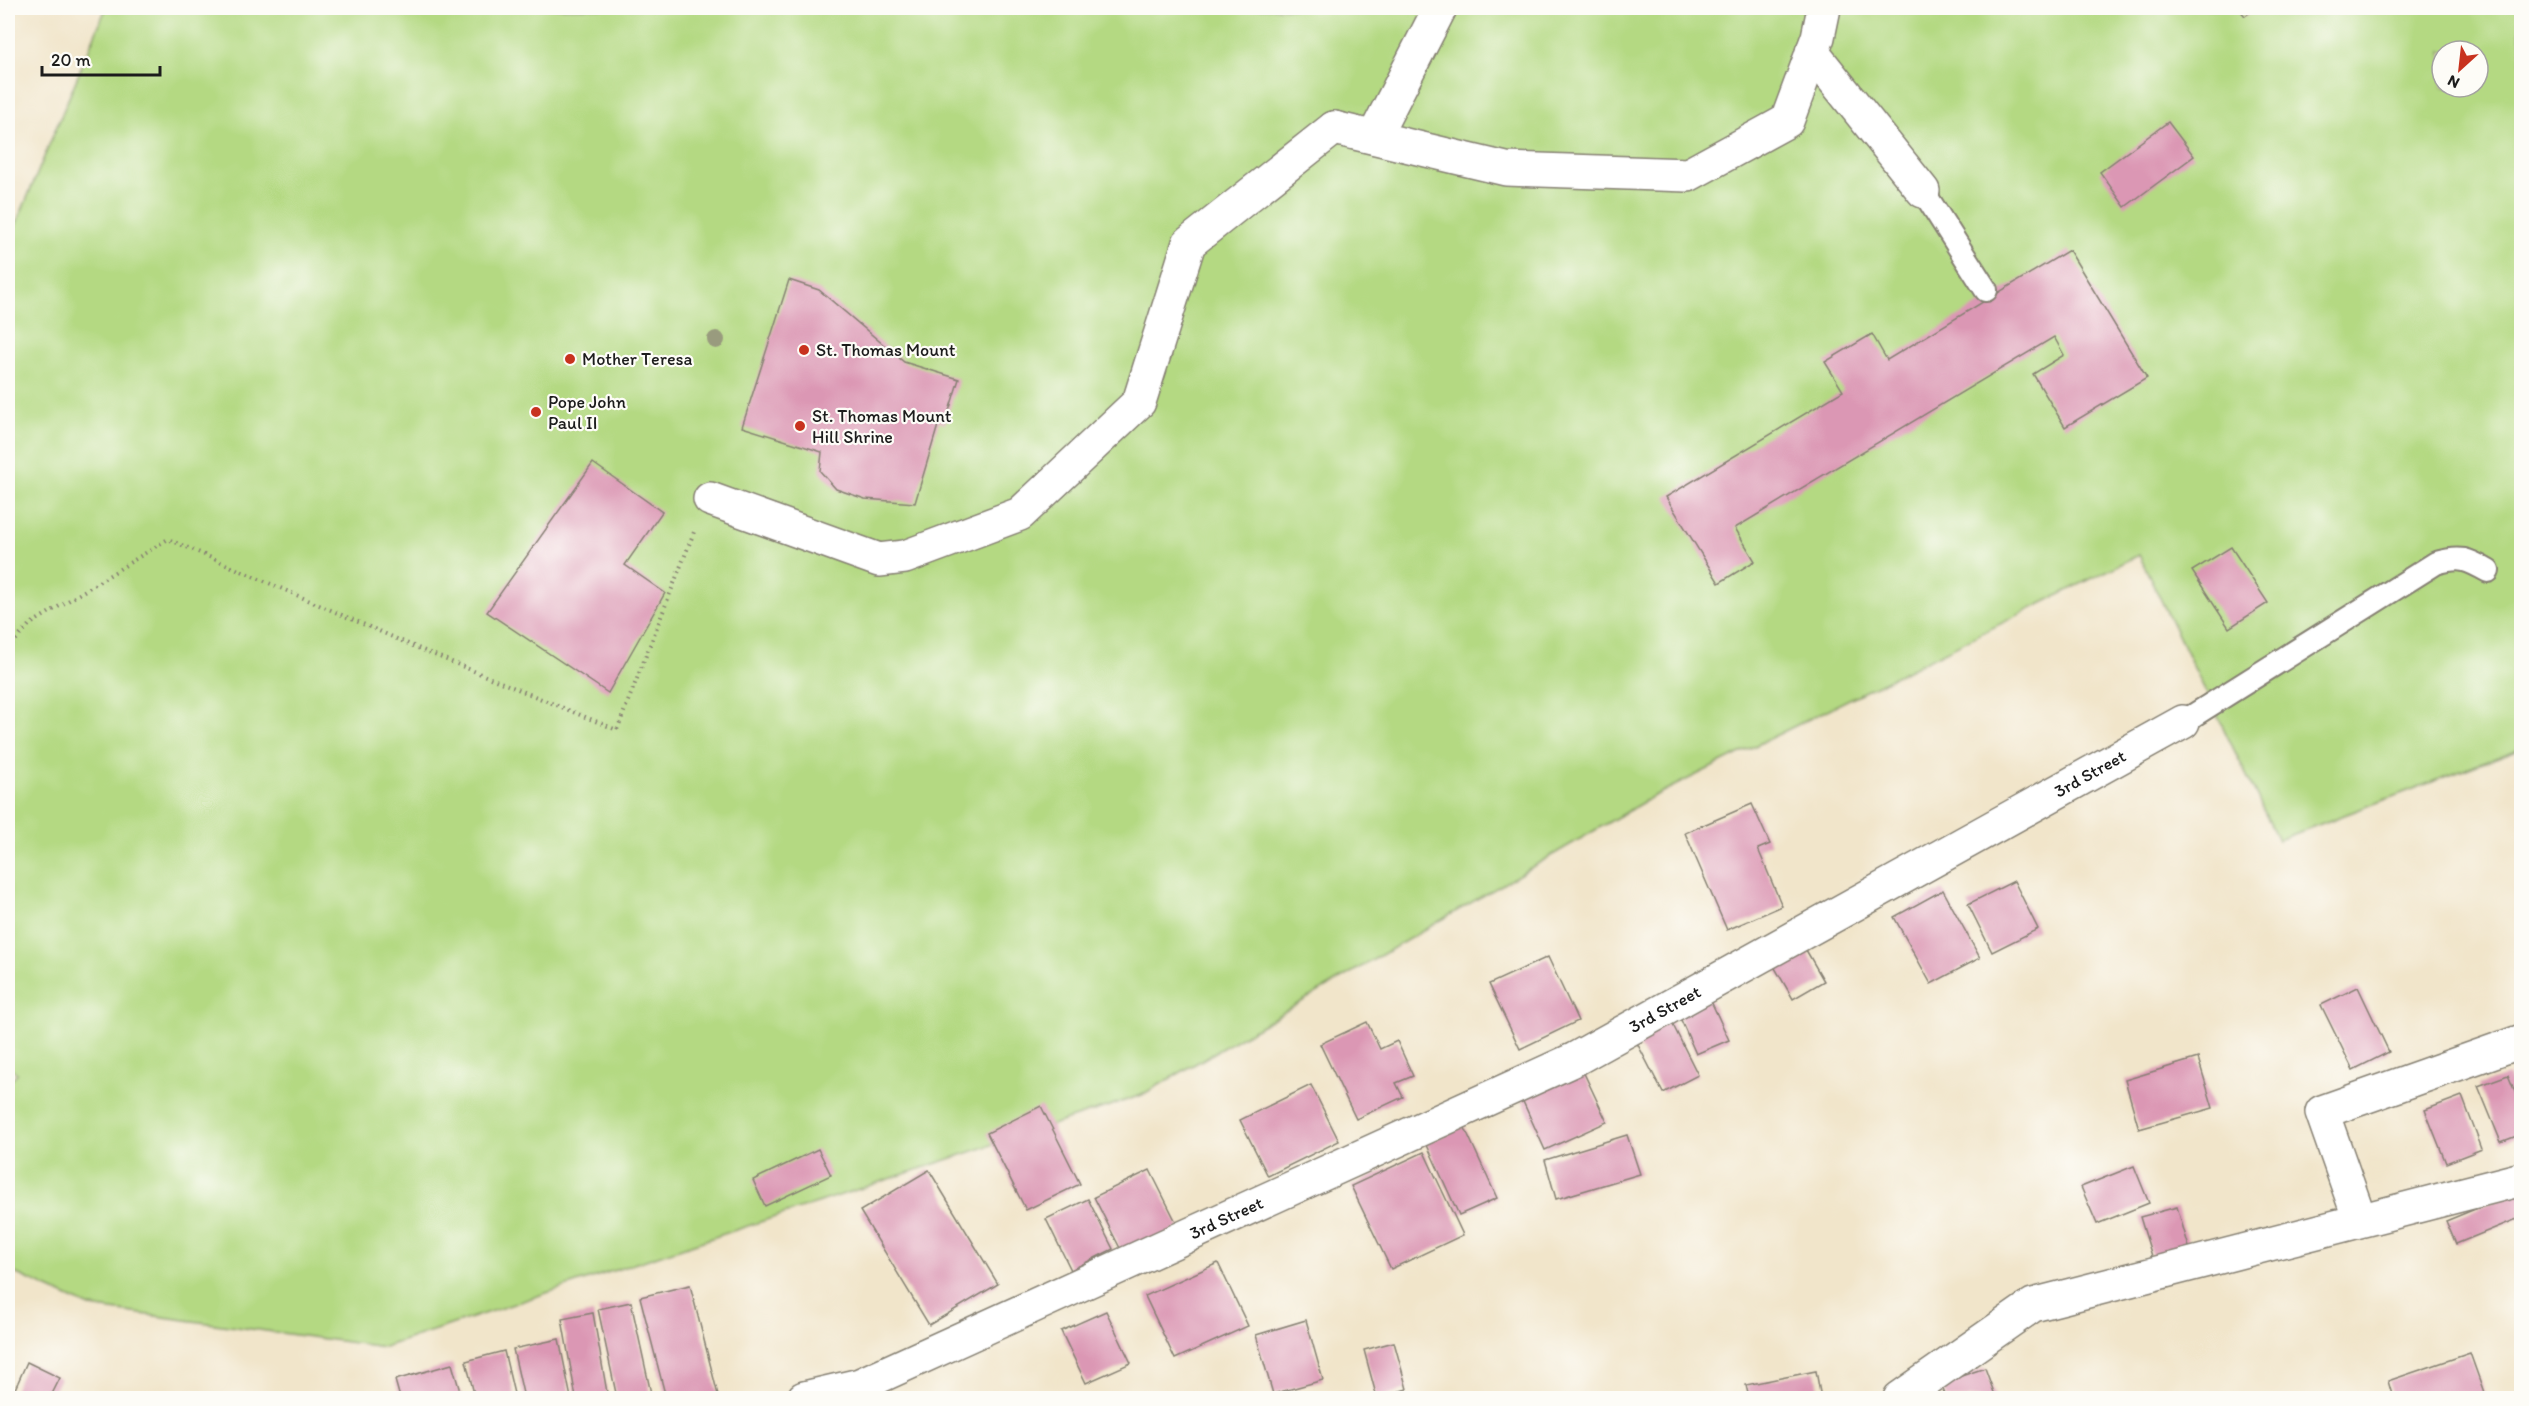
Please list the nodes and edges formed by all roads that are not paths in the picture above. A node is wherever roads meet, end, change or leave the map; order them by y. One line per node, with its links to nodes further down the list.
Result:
1 (1440, 8): 4 (street)
2 (1824, 8): 3 (street)
3 (1812, 52): 4 (street); 5 (street)
4 (1374, 137): 7 (street)
5 (1923, 191): 6 (lane)
6 (1986, 290)
7 (710, 499)
8 (2488, 571): 9 (lane, 3rd Street)
9 (2183, 722): 13 (street, 3rd Street)
10 (2522, 1041): 12 (street)
11 (2522, 1179): 12 (street)
12 (2360, 1220): 14 (street)
13 (804, 1398)
14 (1900, 1398)

